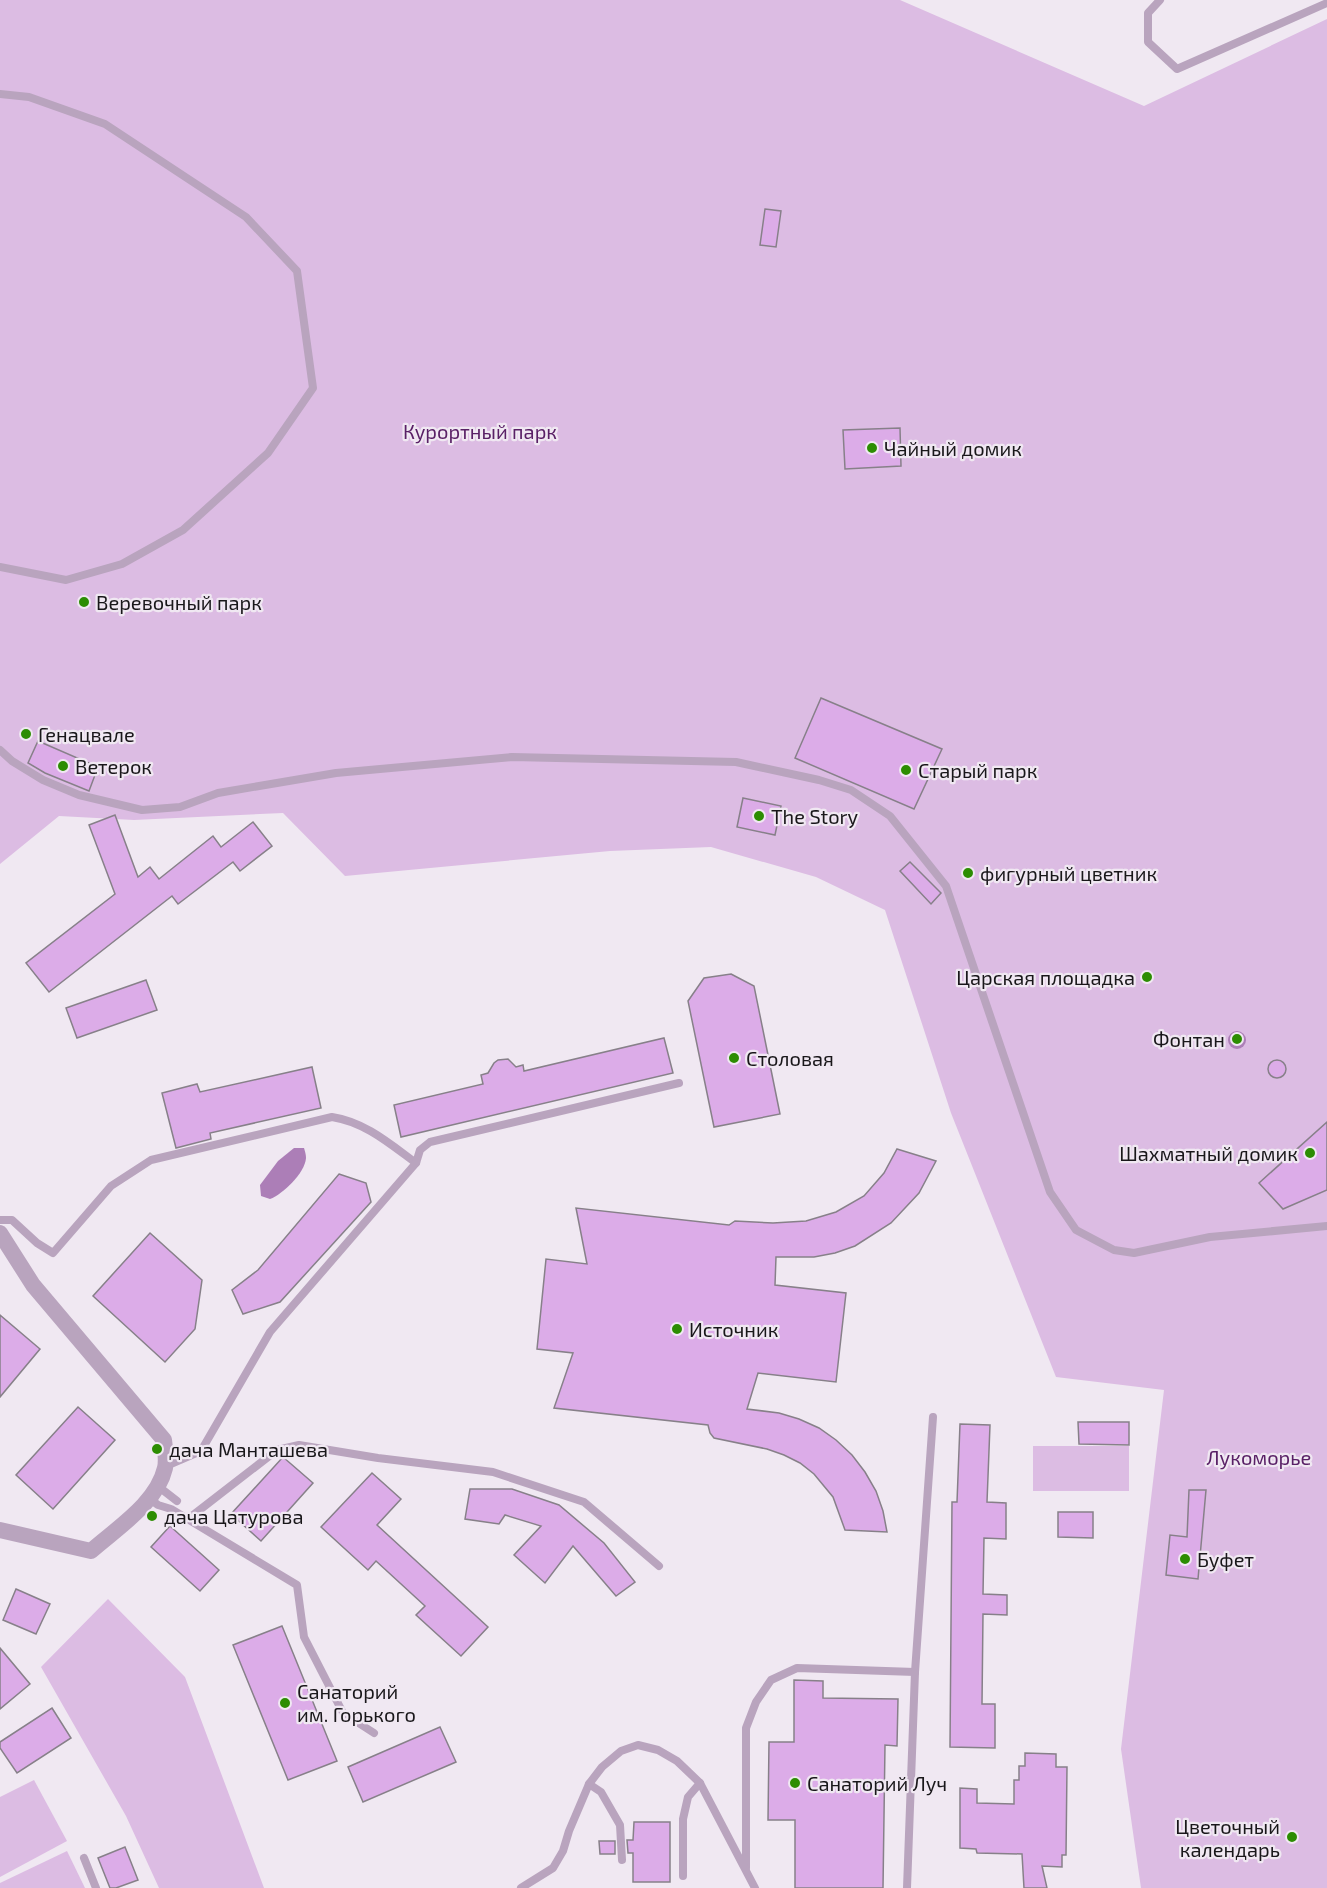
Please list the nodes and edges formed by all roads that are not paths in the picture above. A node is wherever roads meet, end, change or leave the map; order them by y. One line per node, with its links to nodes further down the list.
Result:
1 (1160, 0): 2 (lane)
2 (1327, 3)
3 (0, 94): 4 (lane)
4 (0, 567)
5 (0, 750): 9 (lane)
6 (679, 1083): 7 (lane)
7 (416, 1163): 8 (lane); 12 (lane)
8 (0, 1220)
9 (1327, 1226)
10 (0, 1233): 12 (street)
11 (933, 1417): 18 (lane)
12 (166, 1466): 13 (street)
13 (154, 1493): 14 (lane); 15 (lane); 16 (street)
14 (177, 1501)
15 (188, 1519): 17 (lane); 19 (lane)
16 (0, 1530)
17 (659, 1566)
18 (915, 1672): 24 (lane); 29 (lane)
19 (374, 1733)
20 (700, 1783): 21 (lane); 24 (lane); 25 (lane)
21 (589, 1784): 23 (lane); 27 (lane)
22 (84, 1858): 26 (lane)
23 (622, 1860)
24 (746, 1869): 28 (lane)
25 (683, 1876)
26 (96, 1888)
27 (521, 1888)
28 (755, 1888)
29 (907, 1888)

